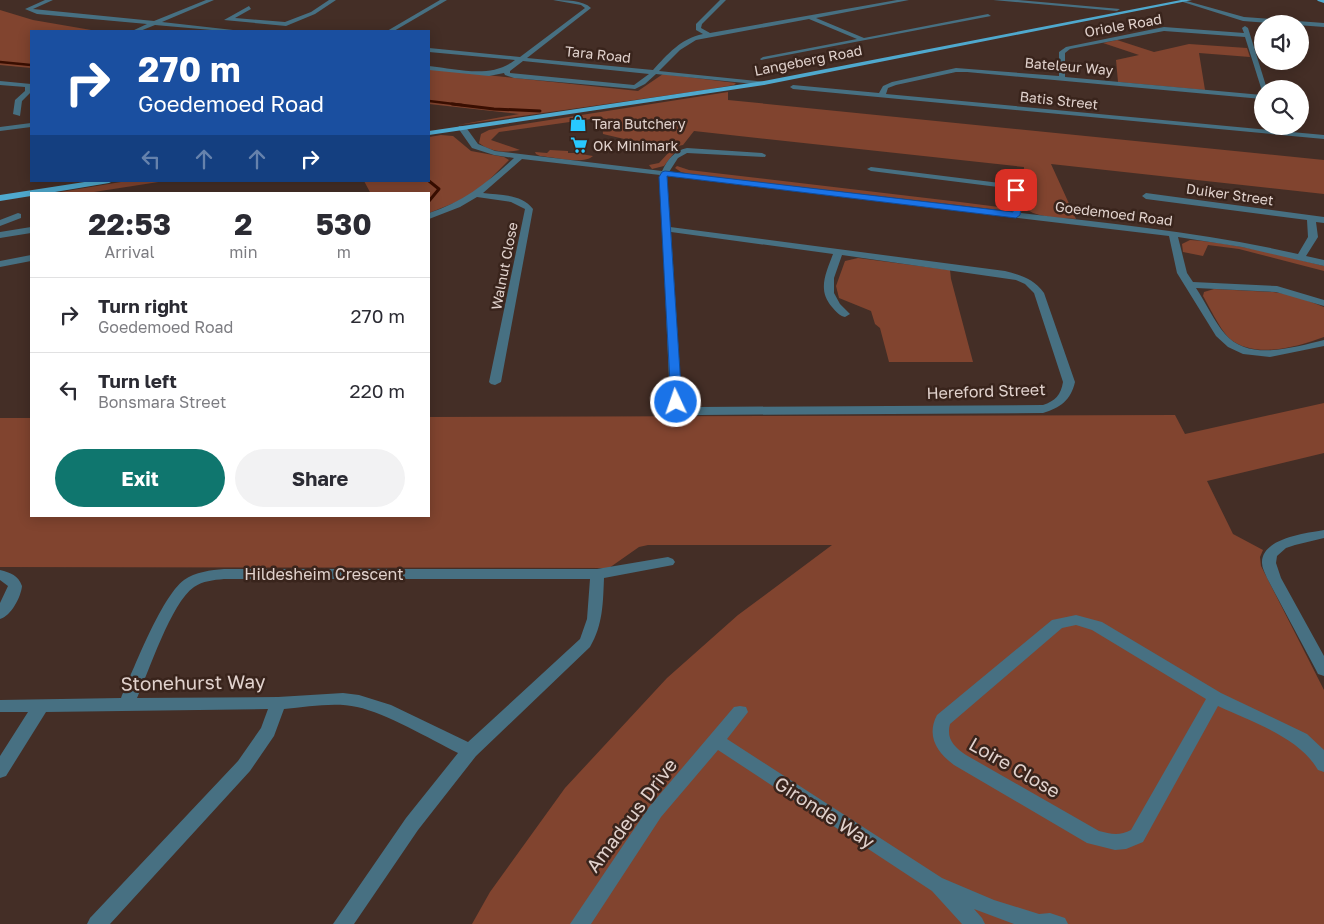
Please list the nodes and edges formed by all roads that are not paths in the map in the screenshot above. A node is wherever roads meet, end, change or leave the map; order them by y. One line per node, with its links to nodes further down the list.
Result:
1 (50, 0): 17 (street)
2 (211, 0): 17 (street)
3 (333, 0): 16 (street)
4 (444, 0): 22 (street)
5 (556, 0): 28 (street)
6 (723, 0): 23 (street)
7 (906, 0): 14 (street)
8 (996, 0): 10 (street)
9 (1187, 0): 15 (street); 34 (main road, Langeberg Road)
10 (1029, 1): 12 (street)
11 (249, 8): 16 (street)
12 (1117, 9)
13 (988, 16): 25 (street)
14 (809, 17): 23 (street); 25 (street)
15 (1242, 18): 18 (street); 24 (street)
16 (229, 19): 19 (street)
17 (156, 23): 19 (street); 20 (street)
18 (1324, 25)
19 (213, 29): 21 (street)
20 (138, 30)
21 (226, 30)
22 (392, 30)
23 (707, 34): 31 (street)
24 (1247, 35): 32 (street, Oriole Road); 33 (street)
25 (863, 39): 27 (street)
26 (430, 50): 28 (street, Tara Road)
27 (763, 58)
28 (522, 59): 30 (street); 31 (street, Tara Road)
29 (430, 68): 30 (street)
30 (507, 70): 31 (street)
31 (654, 72): 34 (street, Tara Road)
32 (1062, 78): 37 (street, Bateleur Way); 38 (street, Bateleur Way)
33 (1261, 80)
34 (764, 83): 41 (main road, Langeberg Road)
35 (2, 84): 39 (street)
36 (793, 87): 37 (street, Batis Street)
37 (882, 96): 42 (street, Batis Street)
38 (1254, 96)
39 (17, 114)
40 (30, 125): 43 (street)
41 (462, 128): 44 (main road, Langeberg Road); 48 (street, Goedemoed Road)
42 (1254, 128)
43 (0, 129)
44 (430, 133)
45 (1309, 135): 46 (street, Batis Street)
46 (1324, 137)
47 (762, 155): 50 (street)
48 (520, 156): 50 (street, Goedemoed Road); 54 (street)
49 (871, 169): 57 (street)
50 (665, 173): 57 (street, Goedemoed Road); 63 (street)
51 (103, 182): 52 (main road)
52 (38, 192)
53 (30, 193): 56 (main road)
54 (477, 195): 59 (street); 76 (street, Walnut Close)
55 (1146, 196): 60 (street, Duiker Street)
56 (0, 198)
57 (1016, 215): 65 (street, Goedemoed Road)
58 (18, 216): 62 (street)
59 (430, 216)
60 (1311, 218): 61 (street, Duiker Street); 68 (street)
61 (1324, 220)
62 (0, 223)
63 (667, 229): 67 (street, Hereford Street); 67 (street, Hereford Street)
64 (30, 230): 66 (street)
65 (1173, 234): 68 (street, Goedemoed Road); 72 (street)
66 (0, 235)
67 (838, 252): 74 (street)
68 (1301, 257): 71 (street, Goedemoed Road)
69 (30, 258): 70 (street)
70 (1, 263)
71 (1324, 263)
72 (1190, 285): 73 (street); 75 (street)
73 (1324, 303)
74 (845, 314)
75 (1324, 343)
76 (495, 382)
77 (1324, 534): 82 (street)
78 (668, 562): 79 (street, Hildesheim Crescent)
79 (597, 574): 85 (street, Hildesheim Crescent); 90 (street)
80 (0, 575): 81 (street)
81 (0, 614)
82 (1324, 670)
83 (1216, 697): 83 (street, Loire Close); 91 (street, Loire Close)
84 (278, 703): 85 (street, Stonehurst Way); 90 (street); 95 (street, Stonehurst Way)
85 (126, 704): 87 (street, Stonehurst Way)
86 (0, 706): 87 (street, Stonehurst Way)
87 (40, 706): 92 (street)
88 (740, 712): 89 (street, Amadeus Drive)
89 (716, 740): 93 (street, Gironde Way); 97 (street, Amadeus Drive)
90 (470, 751): 96 (street)
91 (1324, 765)
92 (0, 771)
93 (935, 884): 94 (street, Gironde Way); 98 (street, Gironde Way)
94 (1034, 923): 99 (street, Gironde Way)
95 (97, 924)
96 (343, 924)
97 (580, 924)
98 (975, 924)
99 (1058, 924)

